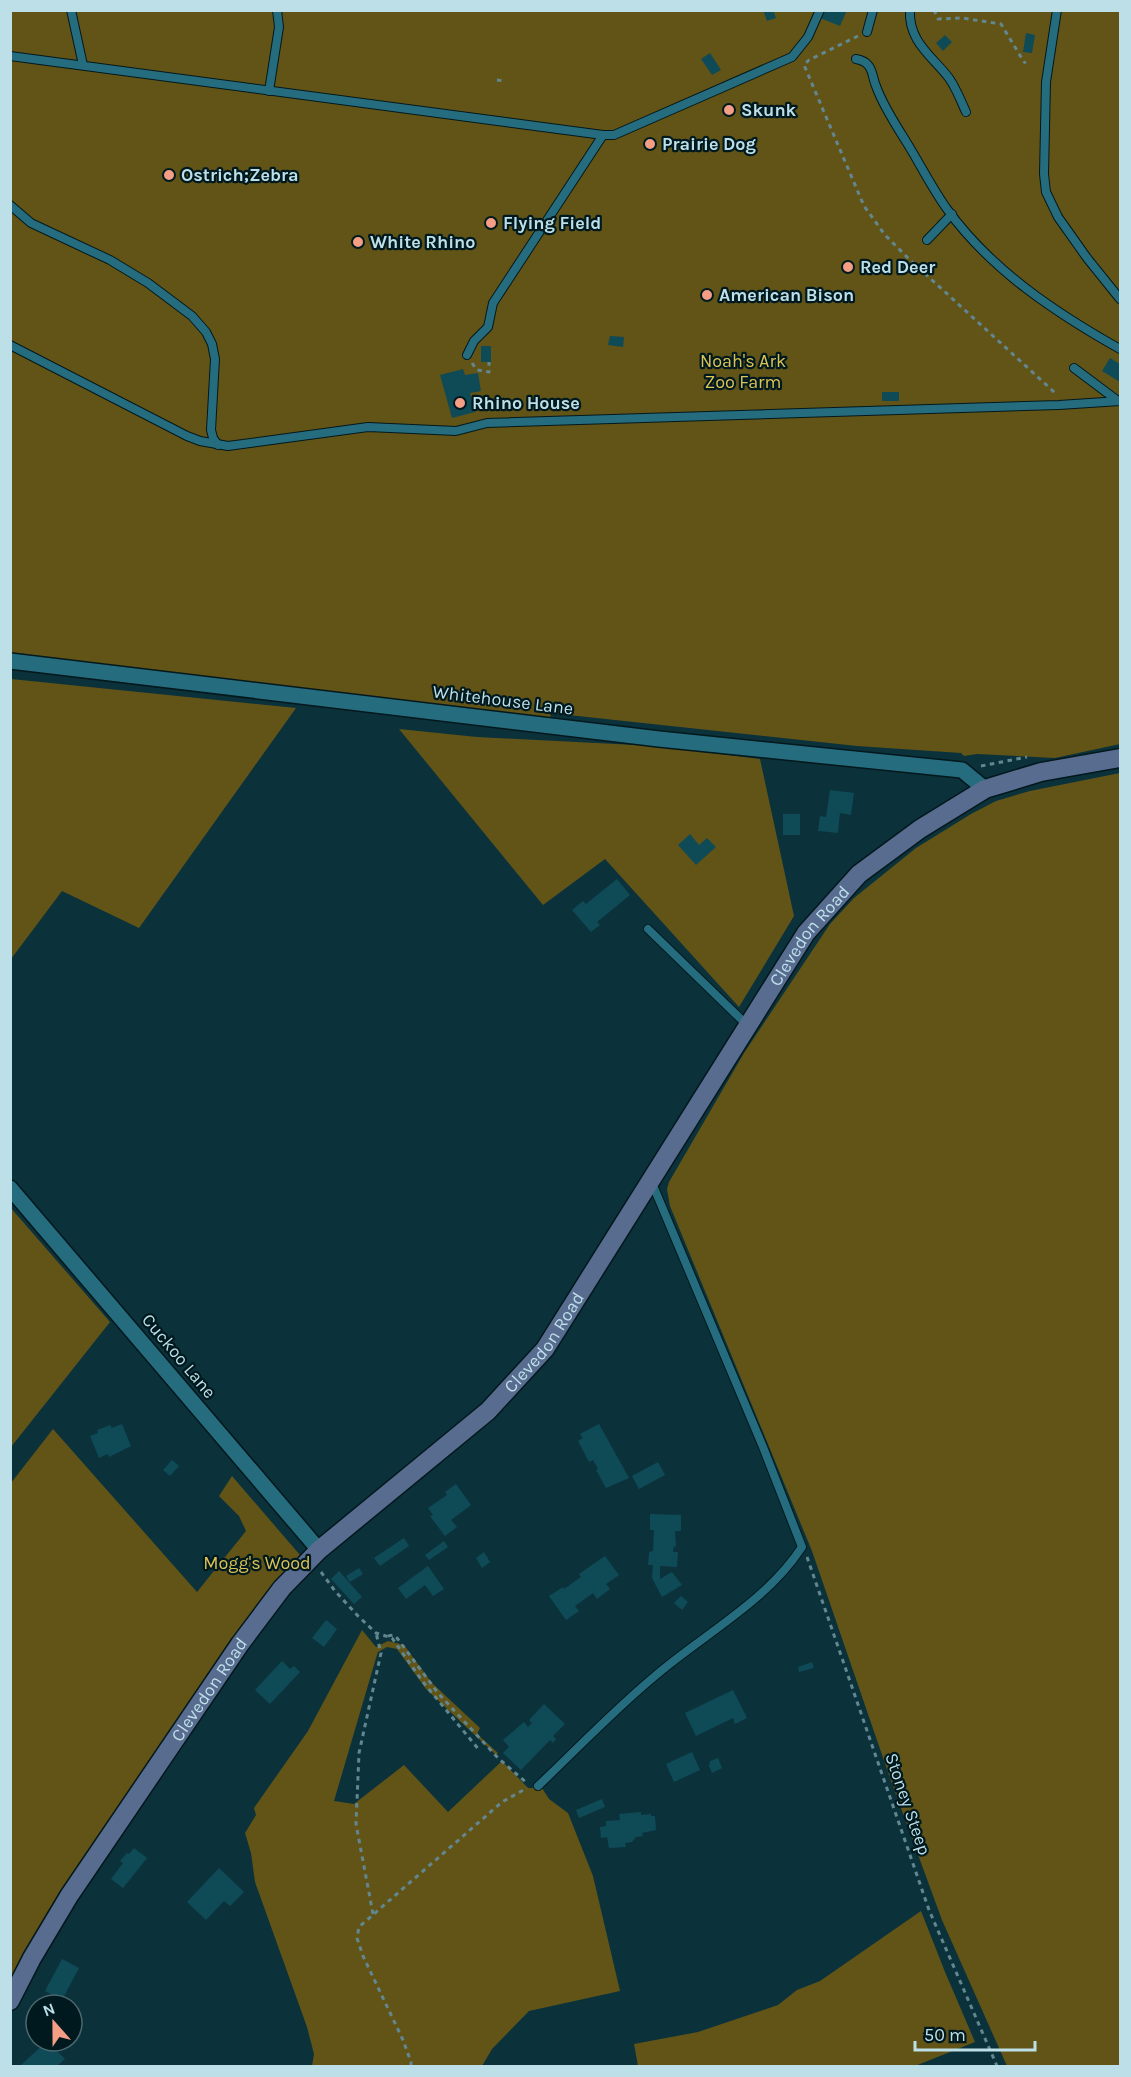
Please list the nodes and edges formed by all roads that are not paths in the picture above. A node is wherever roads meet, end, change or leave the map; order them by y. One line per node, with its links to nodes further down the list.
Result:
1 (71, 10): 10 (lane)
2 (277, 10): 11 (lane)
3 (820, 10): 13 (lane)
4 (873, 10): 7 (lane)
5 (910, 10): 12 (lane)
6 (1057, 10): 17 (lane)
7 (867, 32)
8 (10, 56): 10 (lane)
9 (856, 59): 15 (lane)
10 (83, 65): 11 (lane)
11 (269, 91): 13 (lane)
12 (966, 112)
13 (603, 135): 20 (lane)
14 (10, 205): 23 (lane)
15 (952, 214): 16 (lane); 19 (lane)
16 (927, 240)
17 (1120, 299)
18 (10, 345): 23 (lane)
19 (1120, 349)
20 (467, 356)
21 (1074, 368): 22 (lane)
22 (1119, 401): 23 (lane)
23 (218, 445)
24 (10, 661): 26 (street, Whitehouse Lane)
25 (1120, 758): 26 (main road, Clevedon Road)
26 (985, 789): 28 (main road, Clevedon Road)
27 (648, 929): 28 (lane)
28 (748, 1026): 29 (main road, Clevedon Road)
29 (651, 1181): 31 (main road, Clevedon Road); 32 (lane)
30 (10, 1188): 31 (street, Cuckoo Lane)
31 (314, 1554): 33 (main road, Clevedon Road)
32 (538, 1786)
33 (10, 2001)

